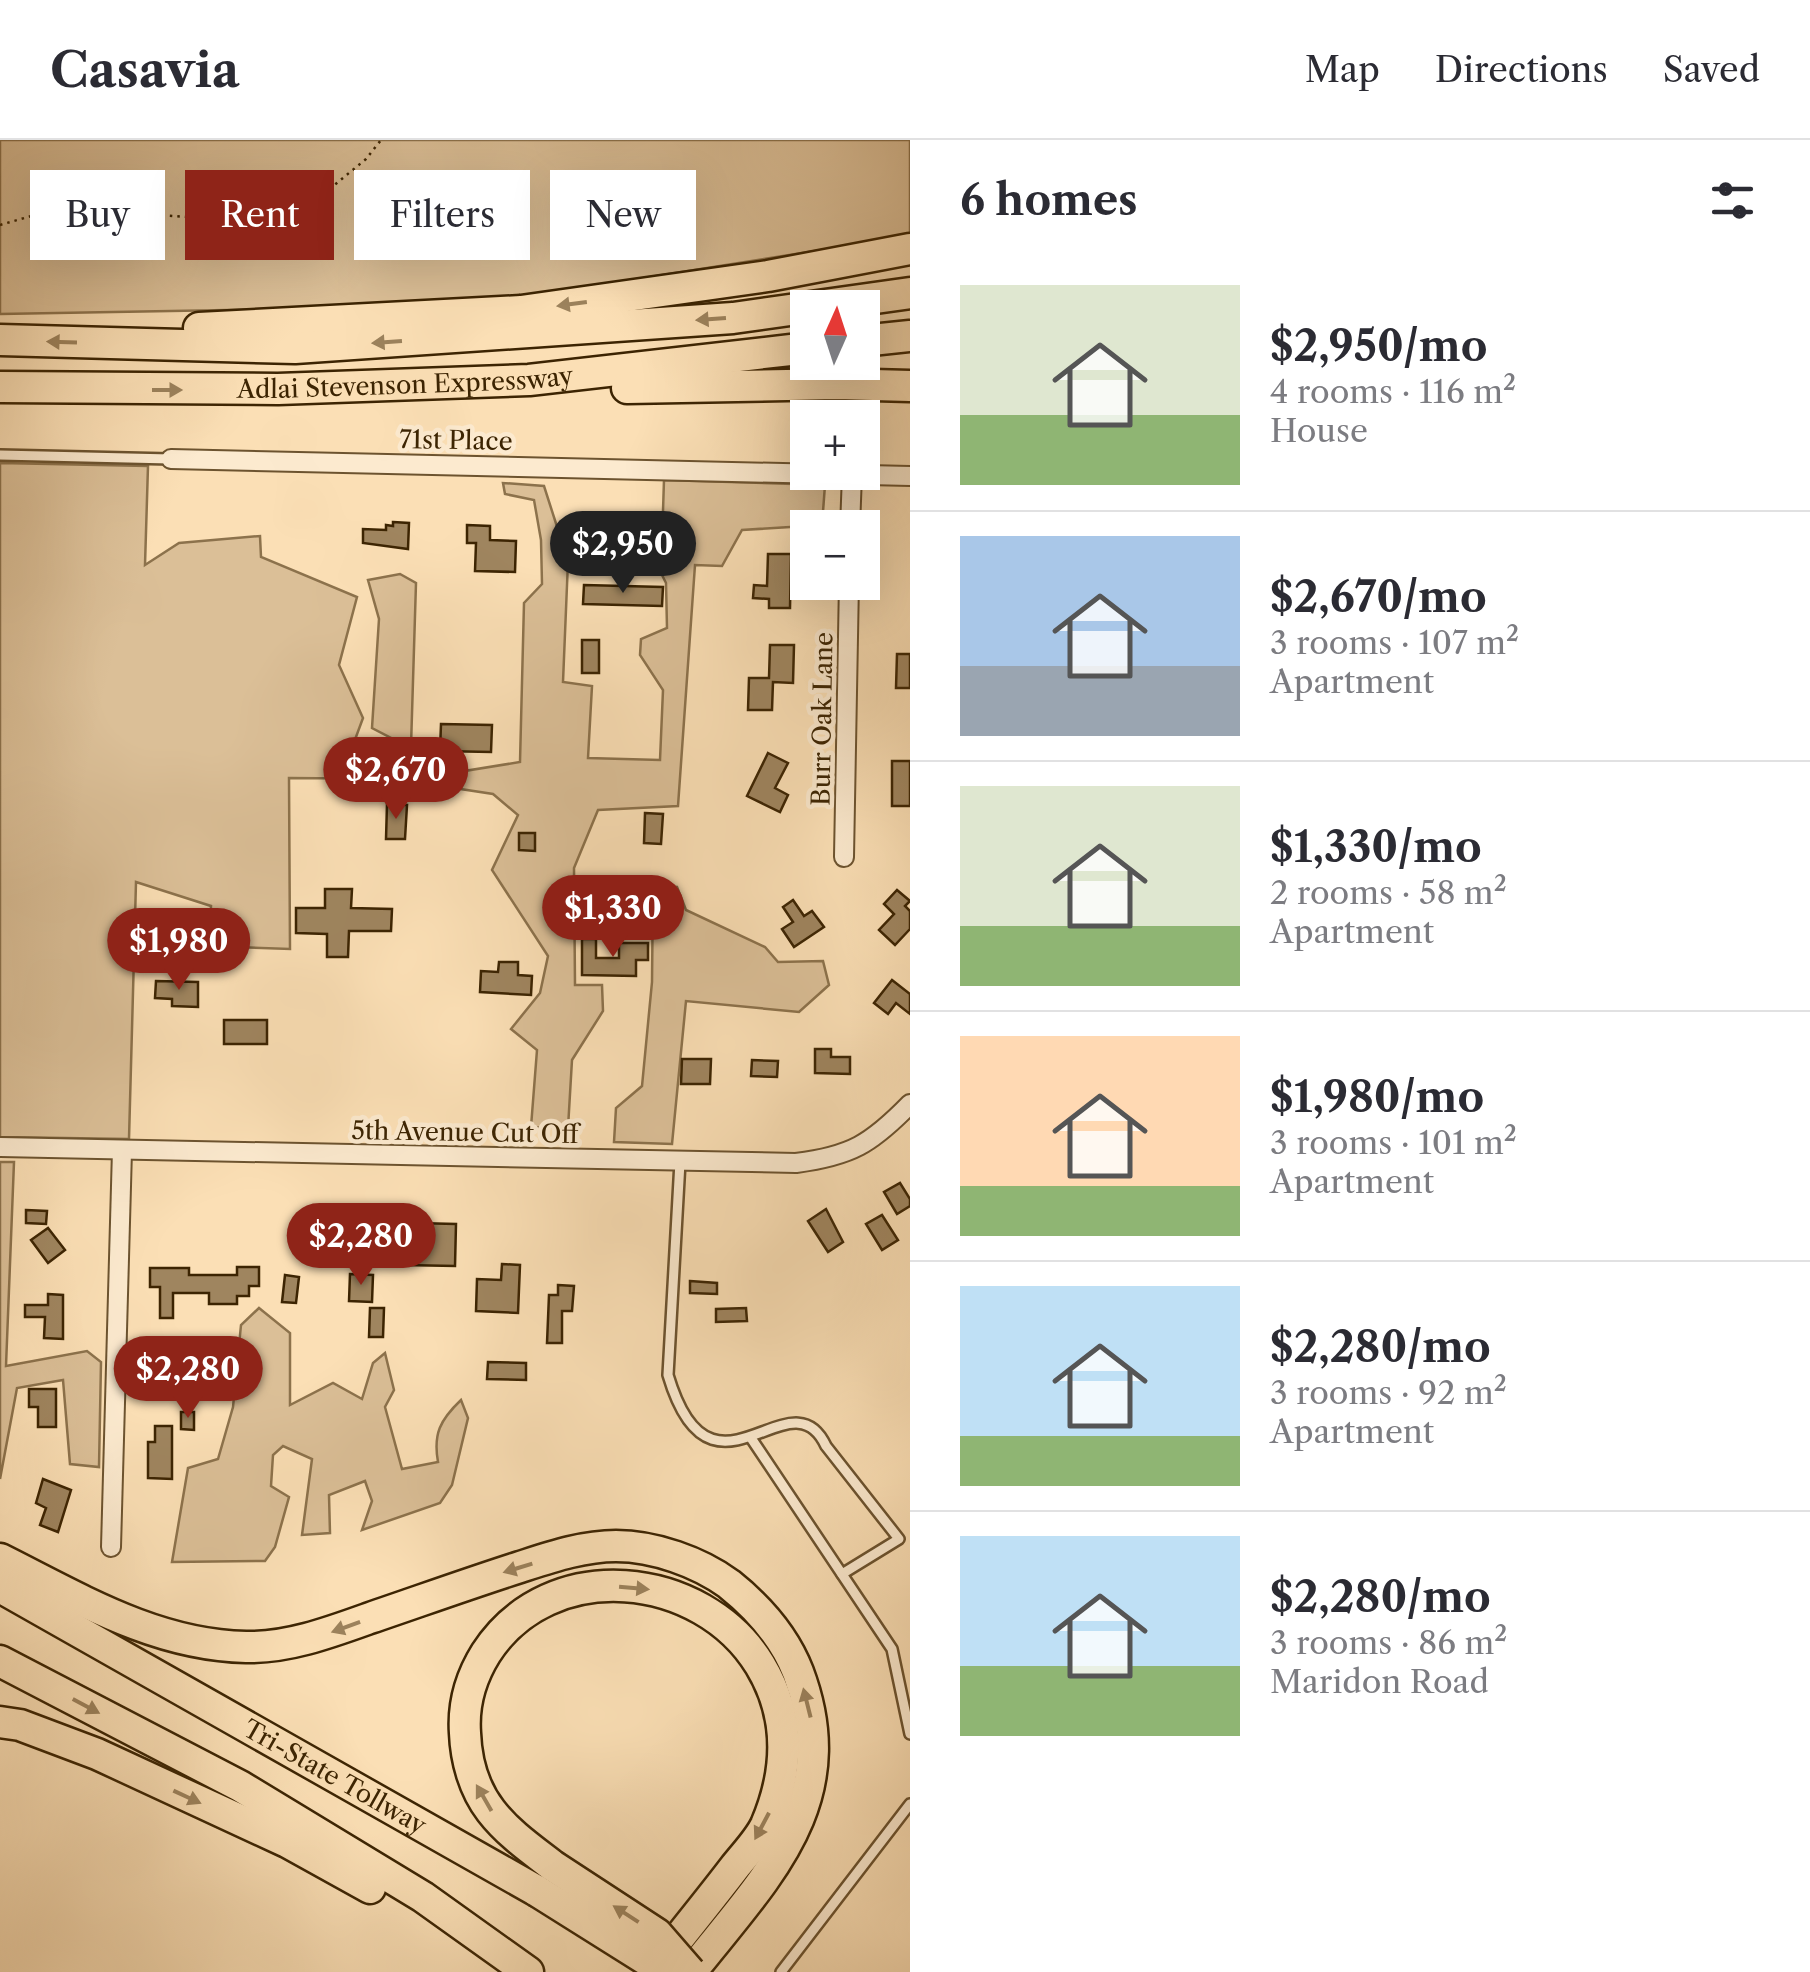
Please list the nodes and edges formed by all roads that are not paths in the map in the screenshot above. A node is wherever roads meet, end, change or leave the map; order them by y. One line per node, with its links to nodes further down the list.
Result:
1 (910, 248): 3 (highway)
2 (910, 258): 3 (highway)
3 (768, 276): 8 (highway, one-way to 8)
4 (910, 294): 8 (highway, Adlai Stevenson Expressway, one-way to 8)
5 (910, 336): 7 (highway)
6 (0, 340): 8 (highway, Adlai Stevenson Expressway, one-way to 6)
7 (880, 340)
8 (121, 343)
9 (790, 350): 10 (highway, Adlai Stevenson Expressway)
10 (530, 380): 11 (highway); 12 (highway, Adlai Stevenson Expressway, one-way to 10)
11 (910, 386)
12 (0, 387)
13 (0, 454): 14 (lane, 71st Place)
14 (172, 459): 15 (street, 71st Place)
15 (790, 473)
16 (880, 475): 17 (street, 71st Place)
17 (910, 476)
18 (849, 600): 19 (street, Burr Oak Lane)
19 (844, 857)
20 (910, 1104): 23 (street, 5th Avenue Cut Off)
21 (0, 1147): 22 (street, 5th Avenue Cut Off)
22 (122, 1150): 23 (street, 5th Avenue Cut Off); 25 (street)
23 (680, 1162): 24 (lane)
24 (751, 1438): 27 (lane); 27 (lane)
25 (112, 1547)
26 (0, 1559): 39 (highway, one-way to 26)
27 (842, 1574): 31 (lane)
28 (0, 1588): 35 (highway, Tri-State Tollway)
29 (0, 1661): 36 (highway, one-way to 36)
30 (910, 1674): 31 (lane)
31 (898, 1679): 33 (lane)
32 (0, 1722): 36 (highway, one-way to 36)
33 (910, 1734)
34 (910, 1804): 40 (lane)
35 (545, 1878): 37 (highway, one-way to 37); 38 (highway, Tri-State Tollway, bridge); 39 (highway, one-way to 35, bridge)
36 (514, 1966)
37 (651, 1972)
38 (666, 1972)
39 (690, 1972)
40 (781, 1972)

